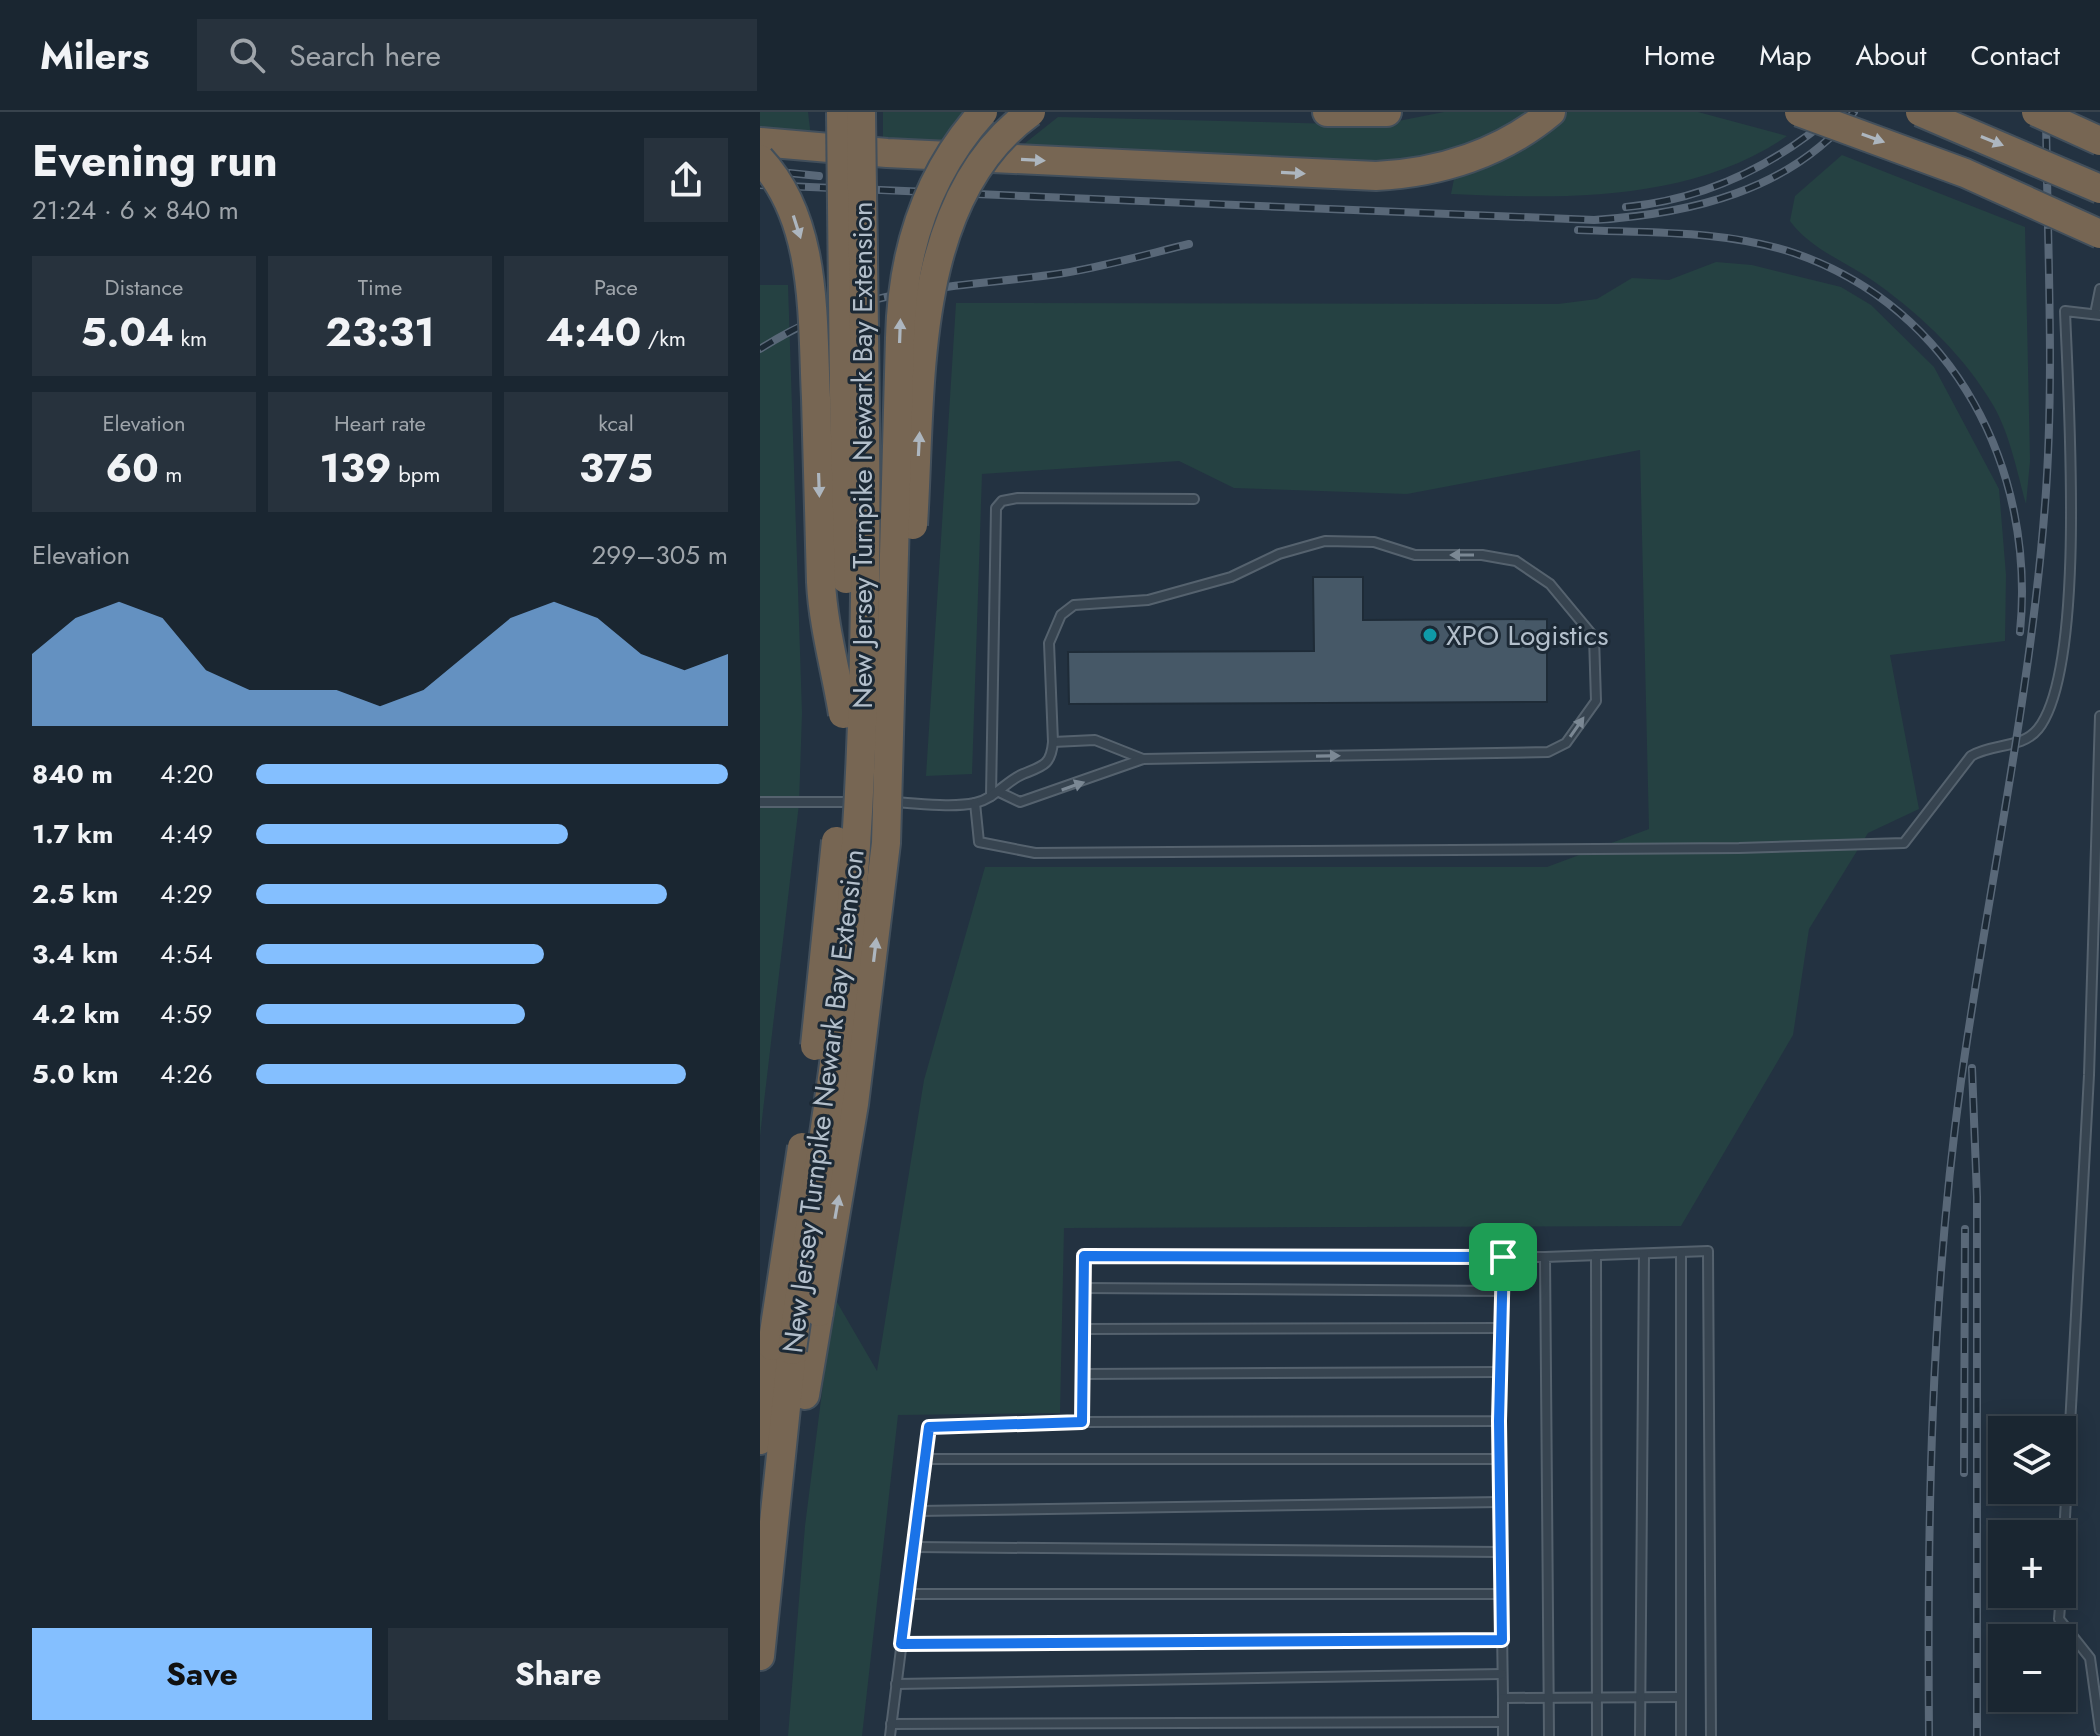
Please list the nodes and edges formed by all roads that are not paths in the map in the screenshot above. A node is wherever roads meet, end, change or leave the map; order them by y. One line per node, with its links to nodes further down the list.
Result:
1 (822, 112): 20 (highway, bridge)
2 (841, 112): 20 (highway, New Jersey Turnpike Newark Bay Extension, bridge)
3 (861, 112): 40 (highway, New Jersey Turnpike Newark Bay Extension, bridge)
4 (983, 112): 28 (highway, one-way to 4, bridge)
5 (1031, 112): 28 (highway, one-way to 5, bridge)
6 (1327, 112): 7 (highway)
7 (1387, 112)
8 (1551, 112): 13 (highway, one-way to 8)
9 (1799, 112): 16 (highway, one-way to 16, bridge)
10 (1920, 112): 15 (highway, one-way to 15, bridge)
11 (2036, 112): 12 (highway, bridge)
12 (2100, 141)
13 (760, 142)
14 (760, 159): 22 (highway, one-way to 22, bridge)
15 (2100, 189)
16 (2100, 234)
17 (2100, 289): 19 (lane)
18 (2100, 302): 19 (lane)
19 (2098, 315): 29 (lane)
20 (844, 408): 22 (highway, New Jersey Turnpike Newark Bay Extension, bridge)
21 (1194, 499): 26 (lane)
22 (843, 714): 40 (highway, New Jersey Turnpike Newark Bay Extension, bridge)
23 (2100, 716): 30 (lane)
24 (1053, 742): 25 (lane); 25 (lane, one-way to 24); 26 (lane)
25 (1143, 759): 26 (lane, one-way to 25)
26 (995, 794): 29 (lane)
27 (760, 802): 28 (lane)
28 (880, 802): 29 (lane); 51 (highway, one-way to 28, bridge)
29 (975, 803)
30 (2095, 1042): 50 (lane)
31 (1681, 1253): 32 (lane); 64 (lane); 76 (lane)
32 (1644, 1254): 33 (lane); 63 (lane)
33 (1596, 1255): 35 (lane); 62 (lane)
34 (1503, 1257): 35 (lane); 36 (lane); 37 (lane)
35 (1545, 1257): 66 (lane)
36 (1083, 1288): 37 (lane); 39 (lane)
37 (1502, 1291): 38 (lane)
38 (1502, 1328): 39 (lane); 41 (lane)
39 (1083, 1329): 42 (lane)
40 (782, 1348): 45 (highway, New Jersey Turnpike Newark Bay Extension); 51 (highway, New Jersey Turnpike Newark Bay Extension)
41 (1500, 1372): 42 (lane); 43 (lane)
42 (1083, 1374): 44 (lane)
43 (1499, 1421): 44 (lane); 47 (lane)
44 (1082, 1422): 46 (lane)
45 (760, 1440)
46 (925, 1459): 47 (lane); 49 (lane)
47 (1500, 1459): 48 (lane)
48 (1500, 1502): 49 (lane); 53 (lane)
49 (918, 1511): 52 (lane)
50 (2065, 1520)
51 (772, 1535): 59 (highway, New Jersey Turnpike Newark Bay Extension)
52 (914, 1547): 53 (lane); 54 (lane)
53 (1501, 1552): 55 (lane)
54 (908, 1594): 55 (lane); 58 (lane)
55 (1501, 1594): 57 (lane)
56 (2060, 1608): 69 (lane)
57 (1502, 1640): 58 (lane); 60 (lane)
58 (901, 1644): 61 (lane)
59 (760, 1656)
60 (1502, 1674): 61 (lane); 65 (lane)
61 (896, 1684): 68 (lane)
62 (1597, 1697): 63 (lane); 66 (lane); 73 (lane)
63 (1641, 1697): 64 (lane); 74 (lane)
64 (1681, 1697): 75 (lane)
65 (1503, 1698): 66 (lane); 67 (lane)
66 (1549, 1698): 72 (lane)
67 (1503, 1722): 68 (lane); 71 (lane)
68 (891, 1724): 70 (lane)
69 (2100, 1730)
70 (890, 1736)
71 (1503, 1736)
72 (1549, 1736)
73 (1597, 1736)
74 (1640, 1736)
75 (1681, 1736)
76 (1711, 1736)

